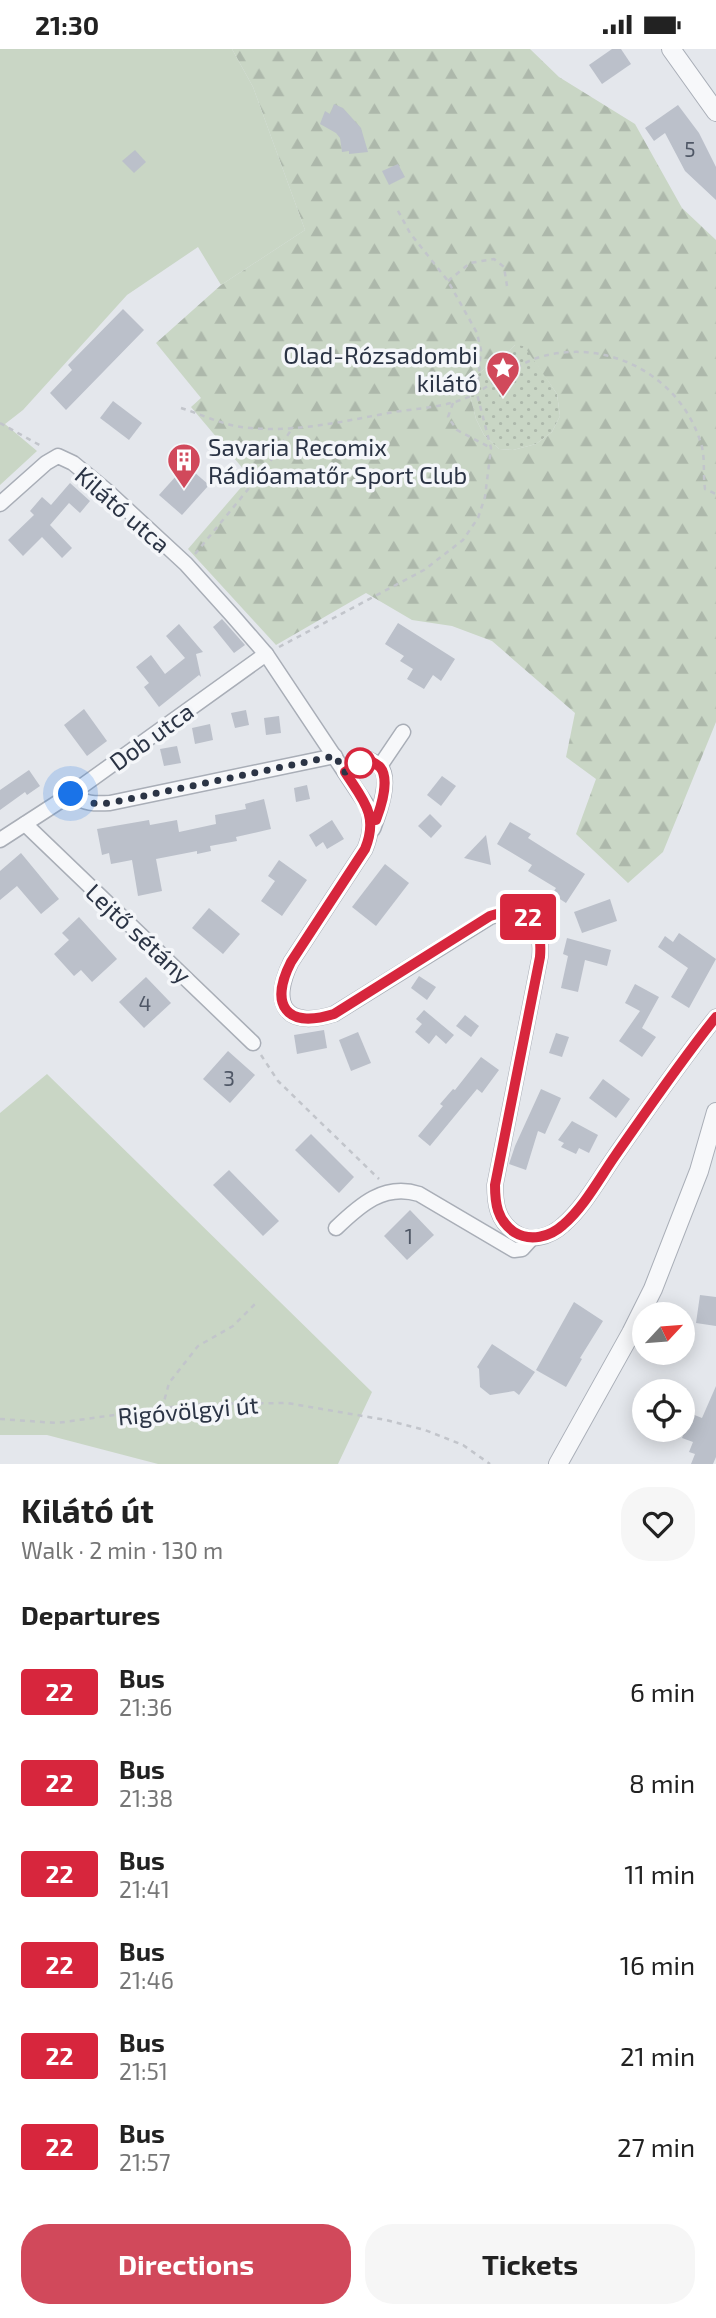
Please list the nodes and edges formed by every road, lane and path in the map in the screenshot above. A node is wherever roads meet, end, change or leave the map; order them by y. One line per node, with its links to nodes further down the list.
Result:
1 (671, 49): 2 (street)
2 (716, 112)
3 (397, 209): 4 (path)
4 (448, 281): 5 (path); 6 (path)
5 (507, 286)
6 (477, 394): 7 (path); 11 (path); 13 (path)
7 (453, 403): 10 (path); 11 (path)
8 (181, 408): 10 (path)
9 (0, 423): 12 (path)
10 (293, 427): 15 (path)
11 (491, 448): 16 (path)
12 (58, 456): 14 (street); 15 (street, Kilátó utca)
13 (716, 494)
14 (0, 505)
15 (186, 564): 16 (street, Kilátó utca)
16 (266, 654): 18 (street, Kilátó utca); 21 (street, Dob utca)
17 (403, 732): 19 (street)
18 (335, 756): 20 (street, Kilátó utca); 21 (street)
19 (380, 766): 20 (street); 23 (street)
20 (345, 772): 23 (street, Kilátó utca)
21 (71, 794): 22 (street, Dob utca)
22 (25, 824): 24 (street, Dob utca); 26 (street, Lejtő sétány)
23 (371, 834): 30 (street)
24 (0, 840)
25 (716, 1017): 30 (street)
26 (253, 1043): 28 (path)
27 (716, 1112): 35 (street)
28 (392, 1192): 29 (street); 30 (street)
29 (336, 1228)
30 (533, 1238)
31 (257, 1302): 32 (path)
32 (162, 1409): 33 (path, Rigóvölgyi út); 34 (path, Rigóvölgyi út)
33 (0, 1419)
34 (490, 1464)
35 (558, 1464)

